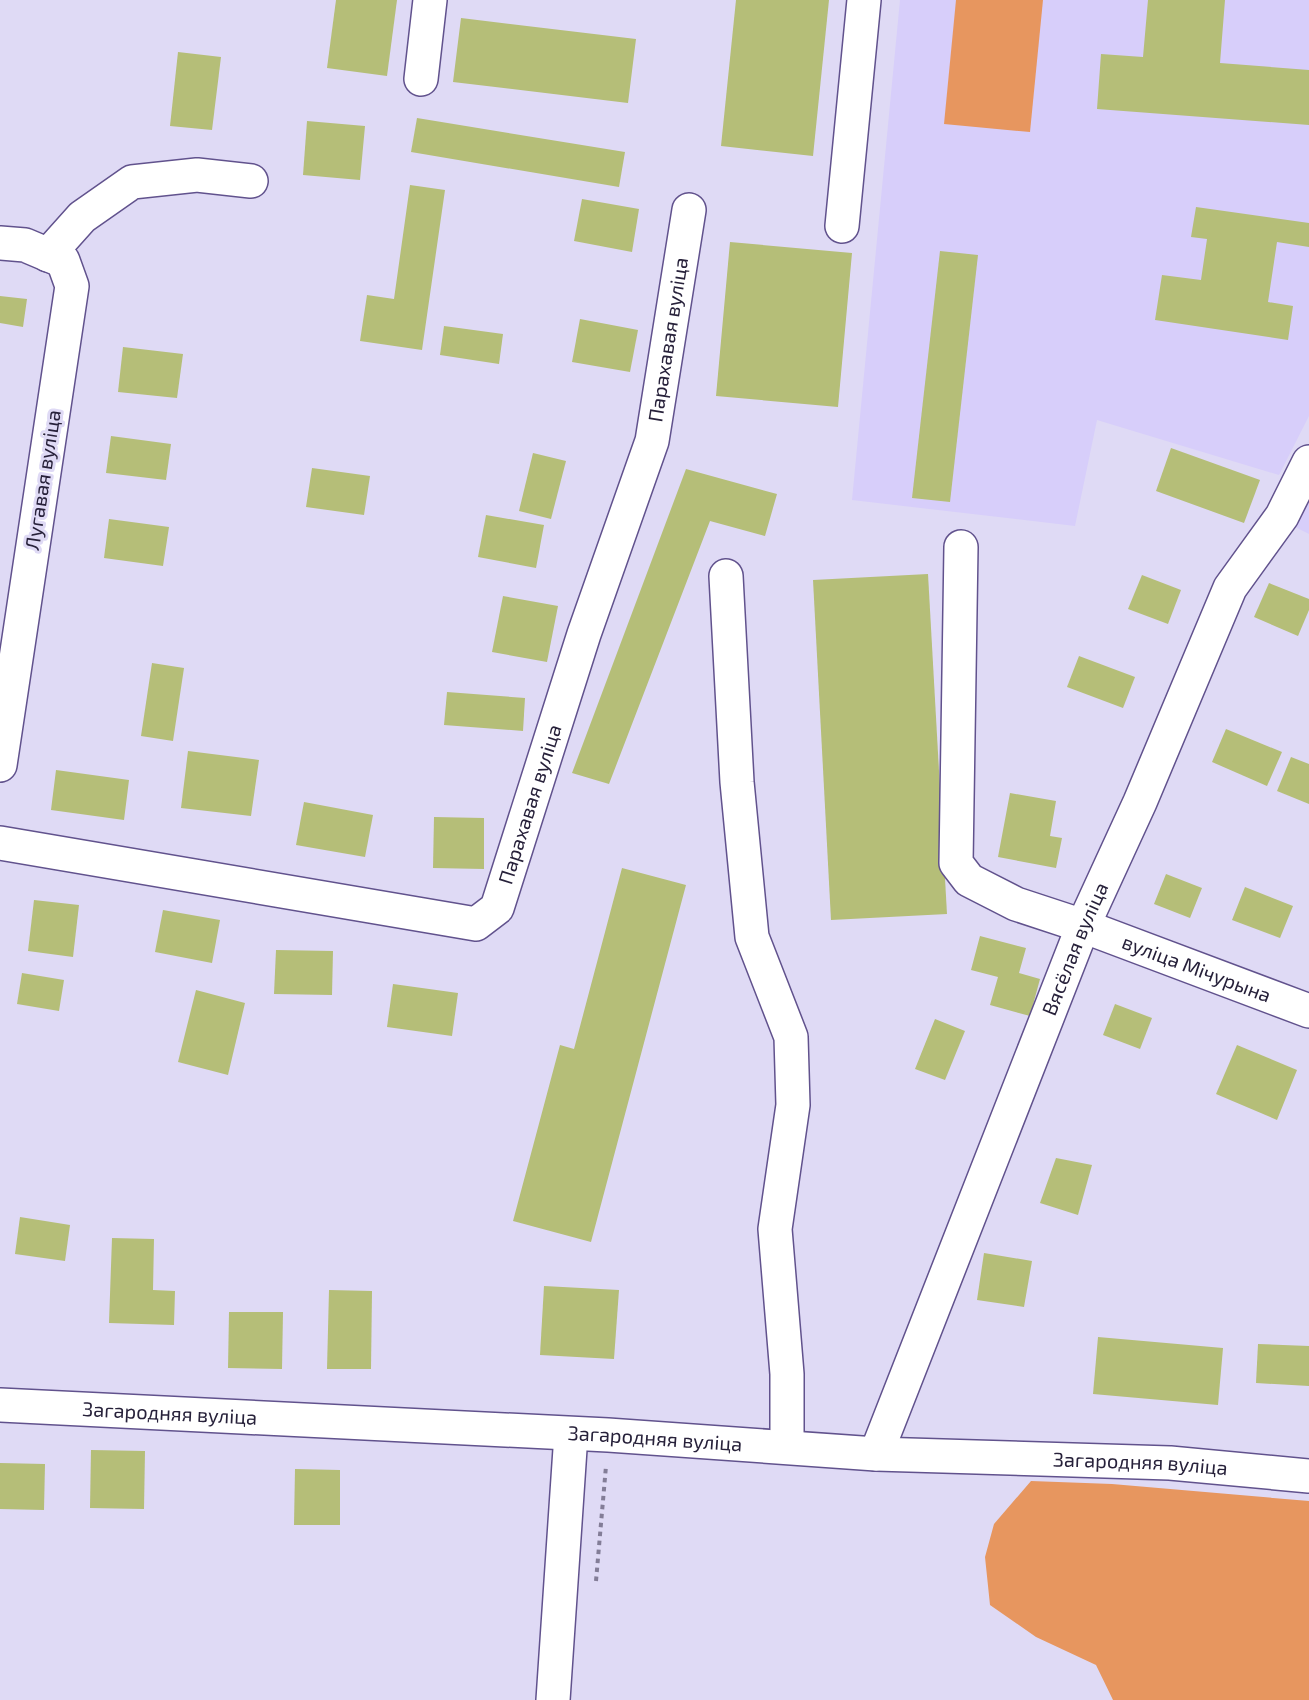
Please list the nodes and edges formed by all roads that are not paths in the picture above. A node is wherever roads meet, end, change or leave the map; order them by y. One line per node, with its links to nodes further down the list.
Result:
1 (430, 0): 3 (street)
2 (864, 0): 6 (street)
3 (421, 79)
4 (251, 181): 8 (street)
5 (689, 210): 13 (street, Парахавая вуліца)
6 (842, 226)
7 (0, 243): 8 (street, Лугавая вуліца)
8 (48, 255): 12 (street, Лугавая вуліца)
9 (1309, 462): 14 (street, Вясёлая вуліца)
10 (961, 547): 14 (street, вуліца Мічурына)
11 (726, 576): 18 (street)
12 (0, 765)
13 (0, 843)
14 (1083, 926): 15 (street, вуліца Мічурына); 19 (street, Вясёлая вуліца)
15 (1309, 1011)
16 (0, 1406): 17 (street, Загародняя вуліца)
17 (571, 1434): 18 (street, Загародняя вуліца); 21 (street)
18 (787, 1446): 19 (street, Загародняя вуліца)
19 (876, 1454): 20 (street, Загародняя вуліца)
20 (1309, 1476)
21 (553, 1700)

